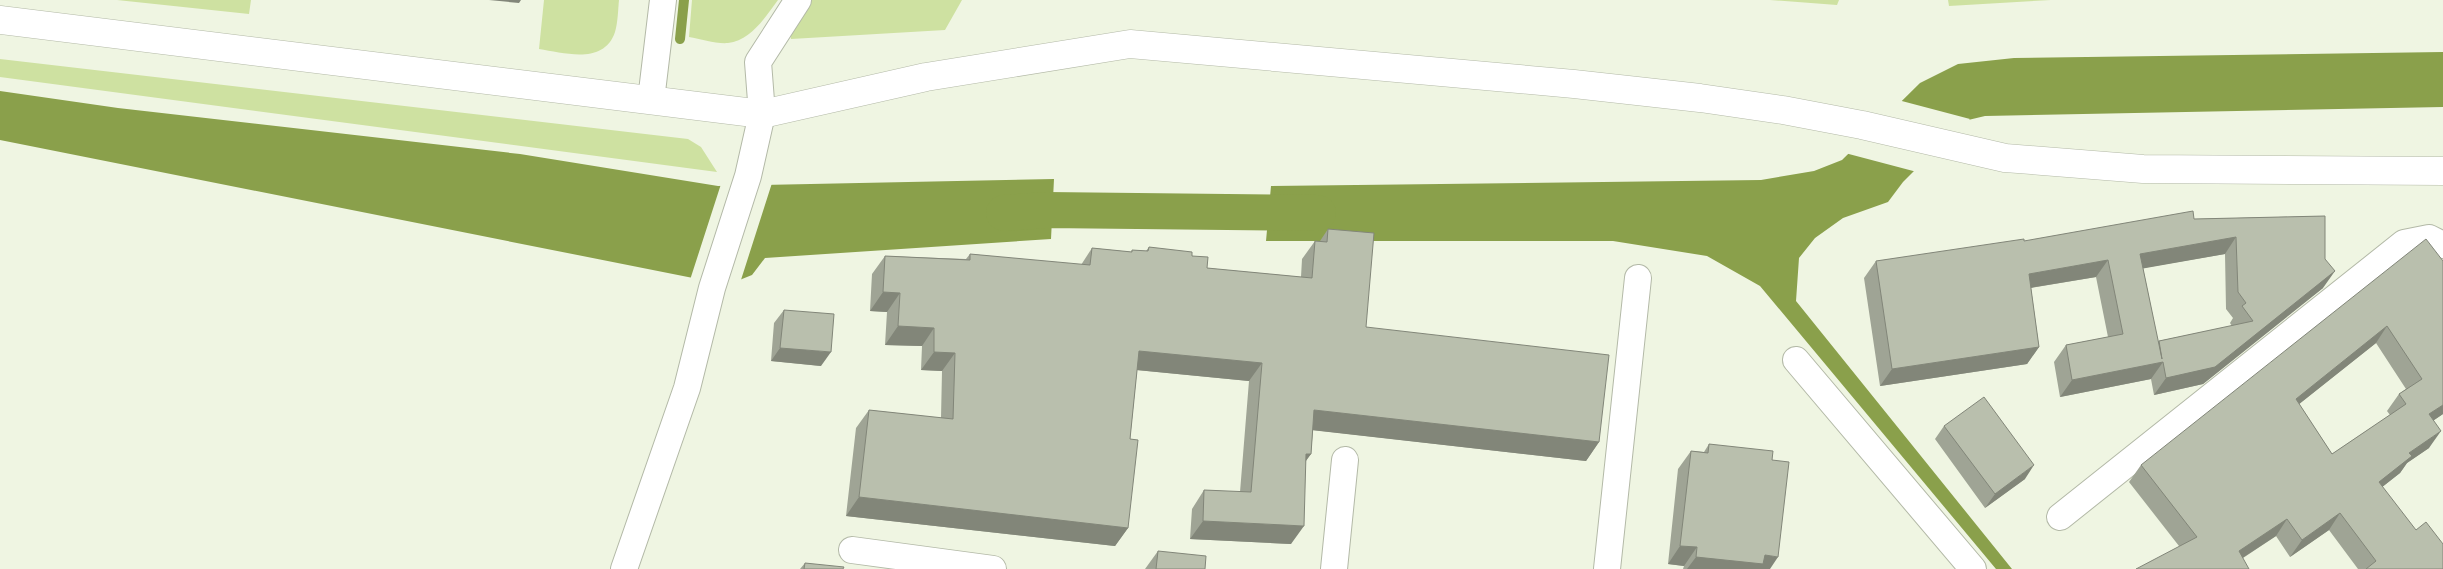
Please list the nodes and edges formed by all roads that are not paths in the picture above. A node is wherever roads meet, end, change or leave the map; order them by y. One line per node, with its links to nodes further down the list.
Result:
1 (664, 0): 4 (street)
2 (798, 0): 5 (street)
3 (0, 20): 4 (main road)
4 (651, 100): 5 (main road)
5 (762, 114): 6 (main road); 13 (street)
6 (2443, 171)
7 (2443, 245): 11 (street)
8 (1638, 278): 16 (street)
9 (1796, 360): 17 (street)
10 (1346, 460): 15 (street)
11 (2060, 517)
12 (852, 550): 14 (street)
13 (624, 569)
14 (994, 569)
15 (1334, 569)
16 (1607, 569)
17 (1973, 569)

